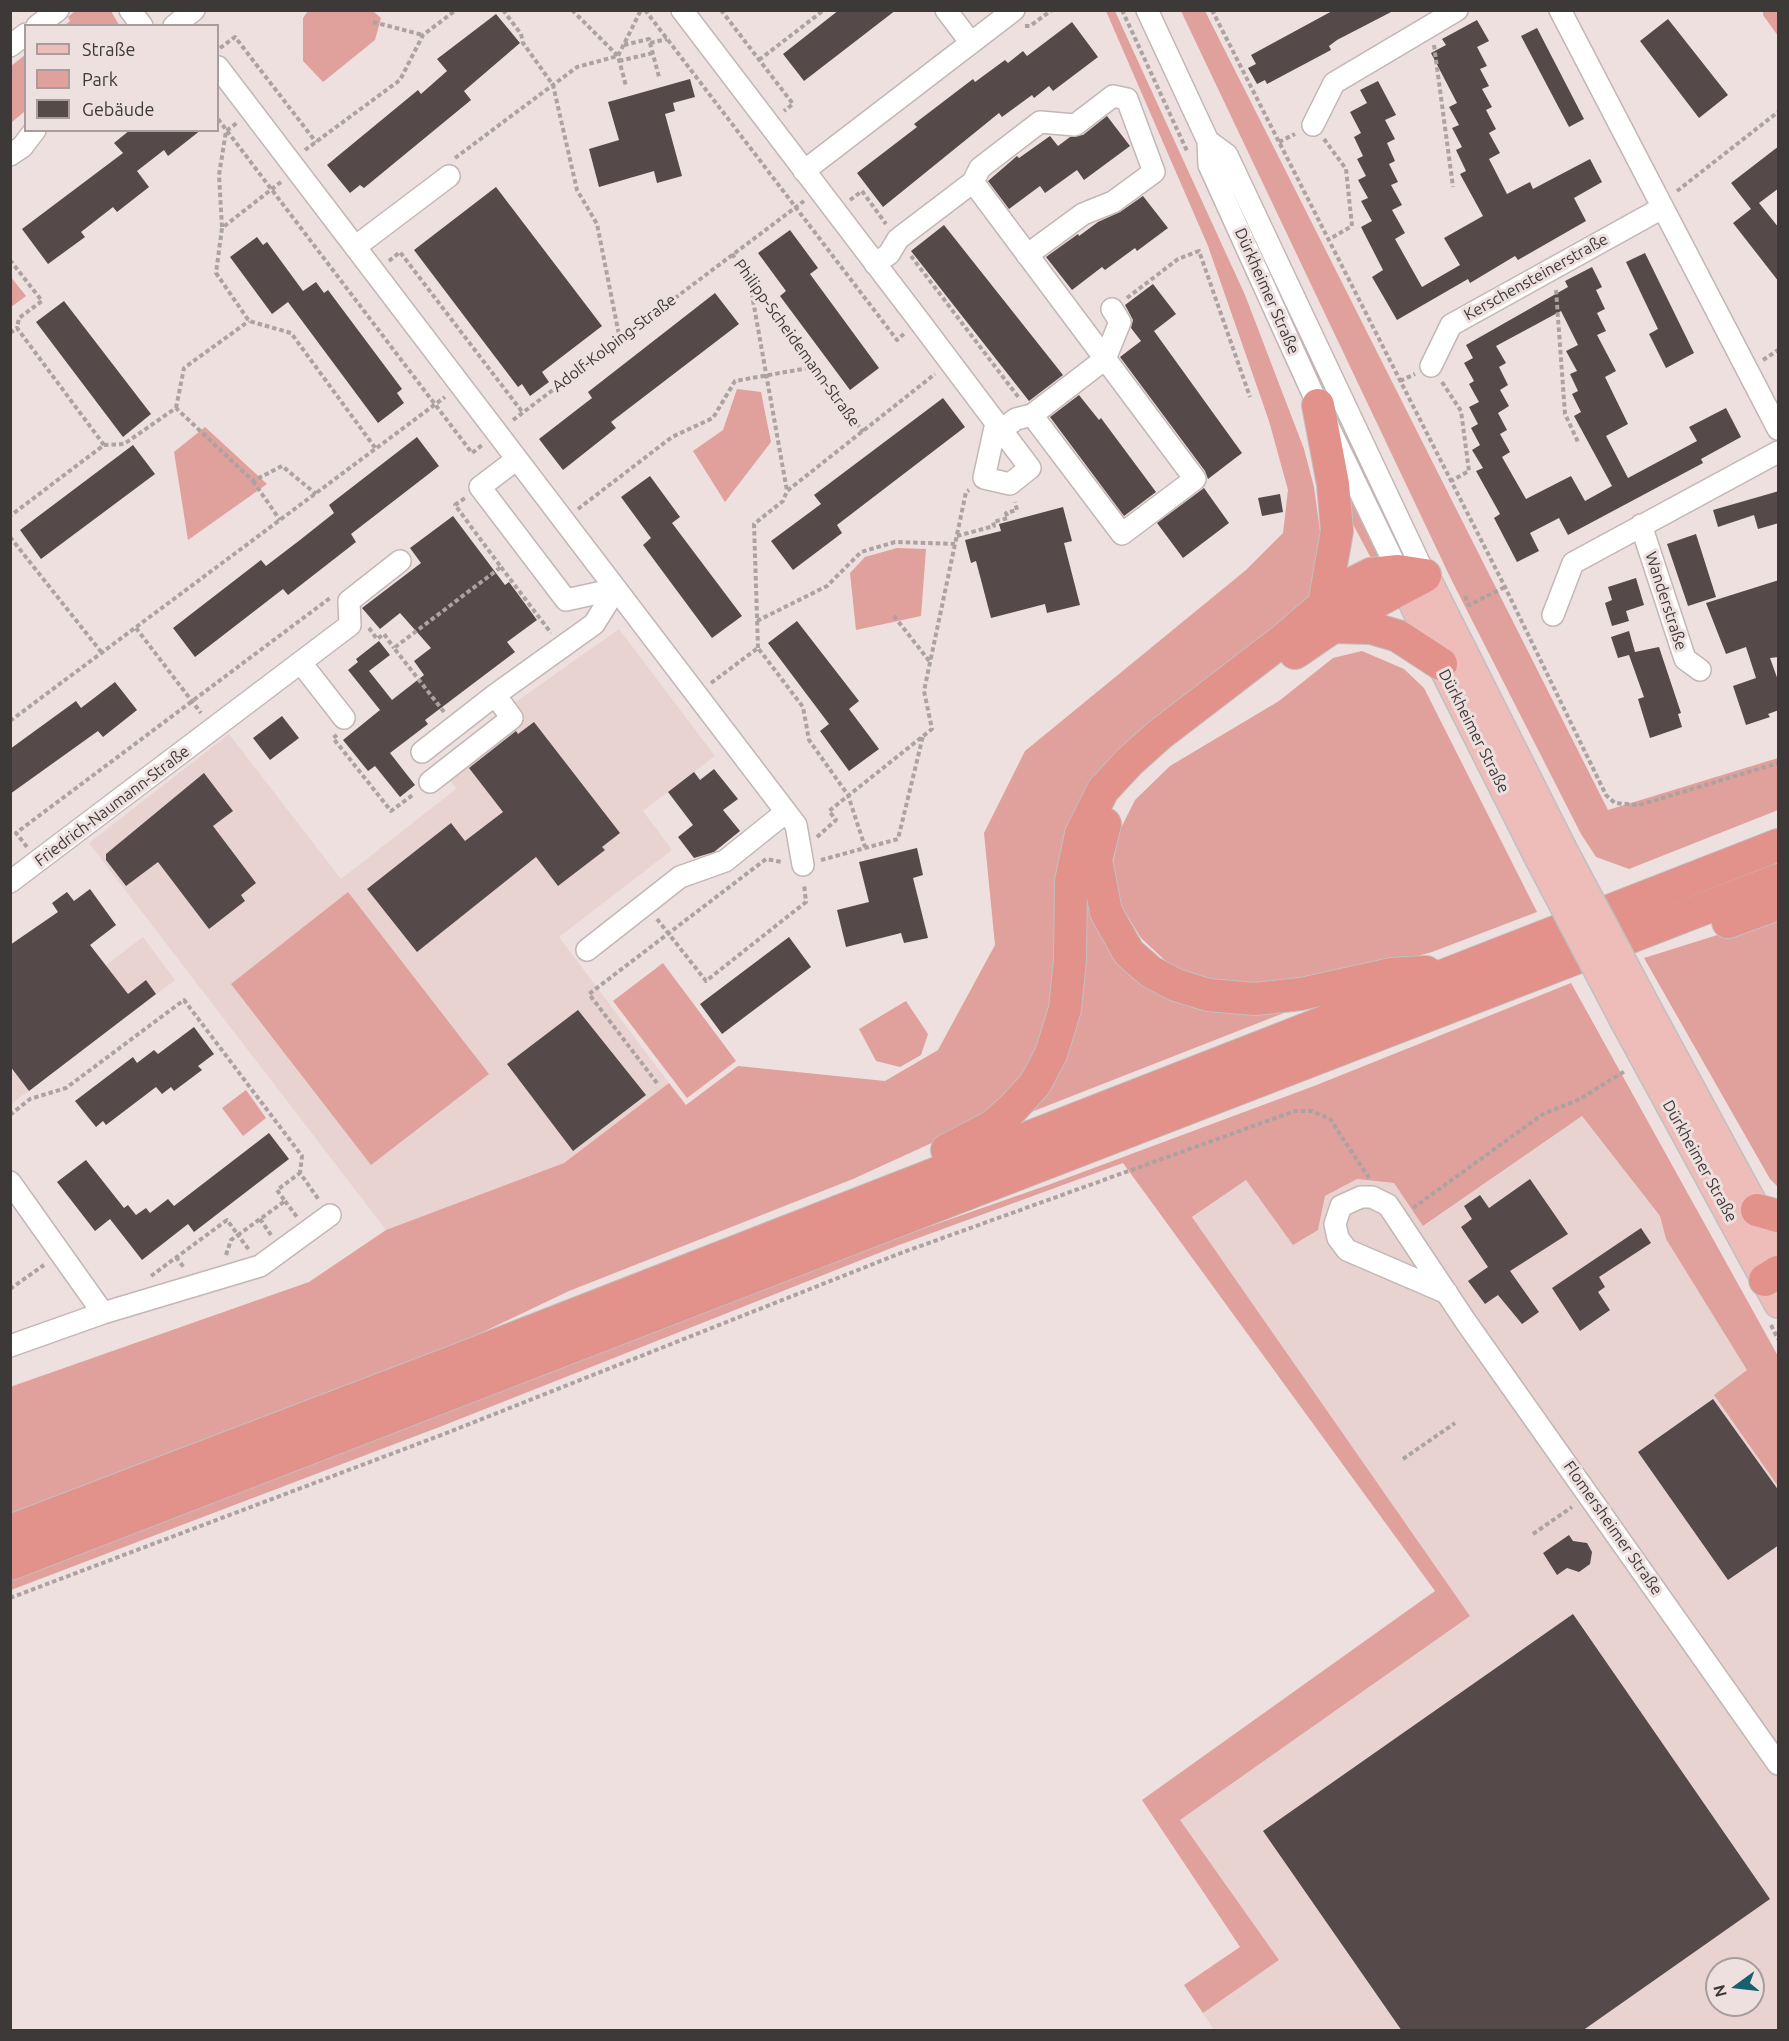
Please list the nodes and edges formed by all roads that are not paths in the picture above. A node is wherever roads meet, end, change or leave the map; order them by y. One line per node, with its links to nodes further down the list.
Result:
1 (58, 10): 9 (street)
2 (130, 10): 10 (street)
3 (682, 10): 19 (street)
4 (946, 10): 12 (street)
5 (1014, 10): 12 (street)
6 (1147, 10): 17 (street, Dürkheimer Straße)
7 (1456, 10): 15 (street)
8 (1560, 10): 22 (street)
9 (40, 24)
10 (140, 24)
11 (24, 36): 13 (street)
12 (971, 44): 19 (street)
13 (10, 46)
14 (219, 68): 23 (street)
15 (1313, 125)
16 (33, 132): 18 (street)
17 (1208, 141): 29 (street, Dürkheimer Straße); 36 (street, Dürkheimer Straße)
18 (10, 155)
19 (804, 171): 24 (street)
20 (449, 176): 23 (street)
21 (973, 182): 24 (street); 25 (street); 25 (street)
22 (1661, 206): 28 (street, Kerschensteinerstraße); 31 (street)
23 (356, 247): 33 (street)
24 (891, 251): 30 (street)
25 (1027, 255): 27 (street)
26 (1112, 309): 27 (street)
27 (1105, 359): 30 (street); 30 (street)
28 (1431, 366)
29 (1318, 405): 36 (street, Dürkheimer Straße); 39 (highway)
30 (1014, 419): 30 (street)
31 (1779, 429)
32 (1779, 452): 34 (street)
33 (517, 459): 37 (street); 37 (street)
34 (1641, 525): 38 (street); 42 (street, Wanderstraße)
35 (400, 561): 40 (street, Friedrich-Naumann-Straße)
36 (1409, 577): 39 (highway); 41 (main road, Dürkheimer Straße); 49 (main road, Dürkheimer Straße)
37 (616, 589): 43 (street); 47 (street)
38 (1553, 615)
39 (1328, 616): 41 (highway); 56 (highway); 58 (highway)
40 (301, 663): 44 (street); 52 (street, Friedrich-Naumann-Straße)
41 (1441, 664): 49 (main road, Dürkheimer Straße)
42 (1700, 670)
43 (495, 695): 45 (street); 46 (street)
44 (344, 718)
45 (422, 752)
46 (430, 782)
47 (786, 812): 50 (street); 55 (street)
48 (1779, 845): 56 (highway)
49 (1550, 852): 59 (main road, Dürkheimer Straße, bridge); 62 (main road, Dürkheimer Straße, bridge)
50 (802, 858)
51 (1779, 880): 54 (highway)
52 (10, 882)
53 (1779, 904): 54 (highway)
54 (1673, 920): 67 (highway)
55 (587, 950)
56 (1458, 970): 58 (highway)
57 (10, 1182): 64 (street)
58 (882, 1195): 66 (highway)
59 (1768, 1213): 61 (main road, Dürkheimer Straße)
60 (330, 1215): 64 (street)
61 (1779, 1249)
62 (1775, 1284)
63 (1447, 1293): 63 (street, Flomersheimer Straße); 68 (street, Flomersheimer Straße)
64 (103, 1313): 65 (street)
65 (10, 1346)
66 (10, 1531)
67 (10, 1564)
68 (1779, 1764)

